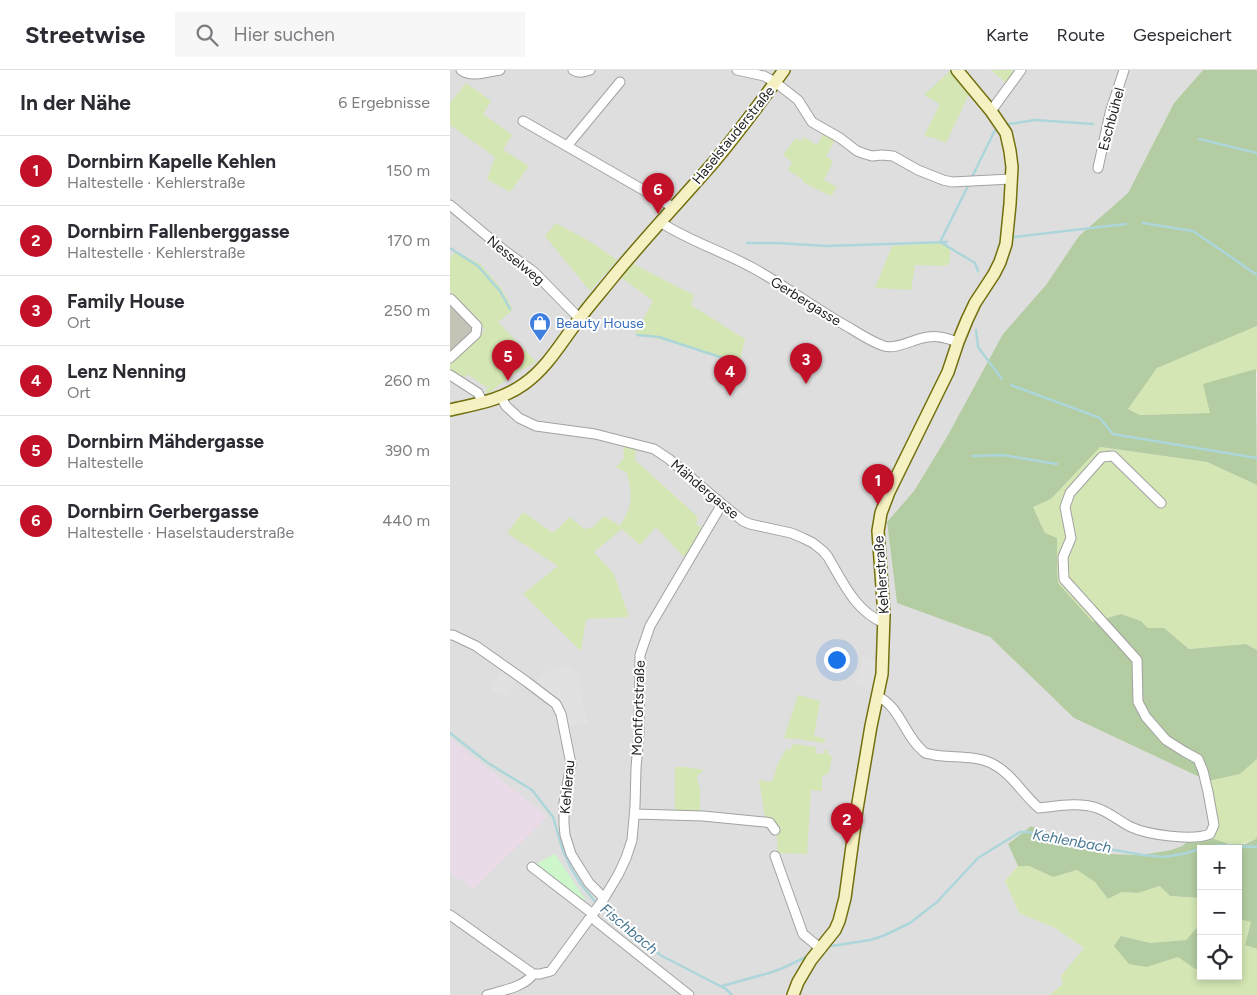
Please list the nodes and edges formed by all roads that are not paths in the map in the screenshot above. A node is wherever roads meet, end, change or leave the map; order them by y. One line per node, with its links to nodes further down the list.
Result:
1 (461, 70): 2 (street)
2 (500, 70)
3 (573, 70): 4 (street)
4 (590, 70)
5 (737, 70): 11 (street)
6 (784, 70): 11 (street, Haselstauderstraße)
7 (957, 70): 12 (street, Kehlerstraße)
8 (1021, 70): 12 (street)
9 (1124, 70): 15 (street, Eschbühel)
10 (620, 82): 14 (street)
11 (775, 82): 16 (street); 18 (street, Haselstauderstraße)
12 (991, 110): 16 (street, Kehlerstraße)
13 (523, 121): 14 (street)
14 (567, 146): 18 (street)
15 (1098, 168)
16 (1011, 179): 22 (street, Kehlerstraße)
17 (450, 205): 21 (street, Nesselweg)
18 (673, 207): 19 (street, Haselstauderstraße)
19 (660, 222): 21 (street, Haselstauderstraße); 22 (street, Gerbergasse)
20 (451, 299): 23 (street)
21 (579, 318): 25 (street, Haselstauderstraße)
22 (958, 342): 30 (street, Kehlerstraße)
23 (450, 358)
24 (450, 375): 26 (street)
25 (501, 397): 26 (street, Haselstauderstraße); 29 (street, Mähdergasse)
26 (483, 403): 27 (street, Haselstauderstraße)
27 (450, 410)
28 (1161, 503): 32 (street)
29 (722, 504): 30 (street, Mähdergasse); 33 (street, Montfortstraße)
30 (884, 623): 32 (street, Kehlerstraße)
31 (450, 635): 37 (street, Kehlerau)
32 (877, 696): 40 (street, Kehlerstraße)
33 (635, 814): 34 (street); 37 (street, Montfortstraße)
34 (775, 830)
35 (775, 856): 40 (street)
36 (532, 867): 38 (street)
37 (604, 899): 38 (street, Montfortstraße)
38 (594, 913): 41 (street, Montfortstraße); 43 (street)
39 (450, 915): 41 (street)
40 (821, 948): 44 (street, Kehlerstraße)
41 (537, 974): 42 (street, Montfortstraße)
42 (487, 995)
43 (689, 995)
44 (793, 995)

